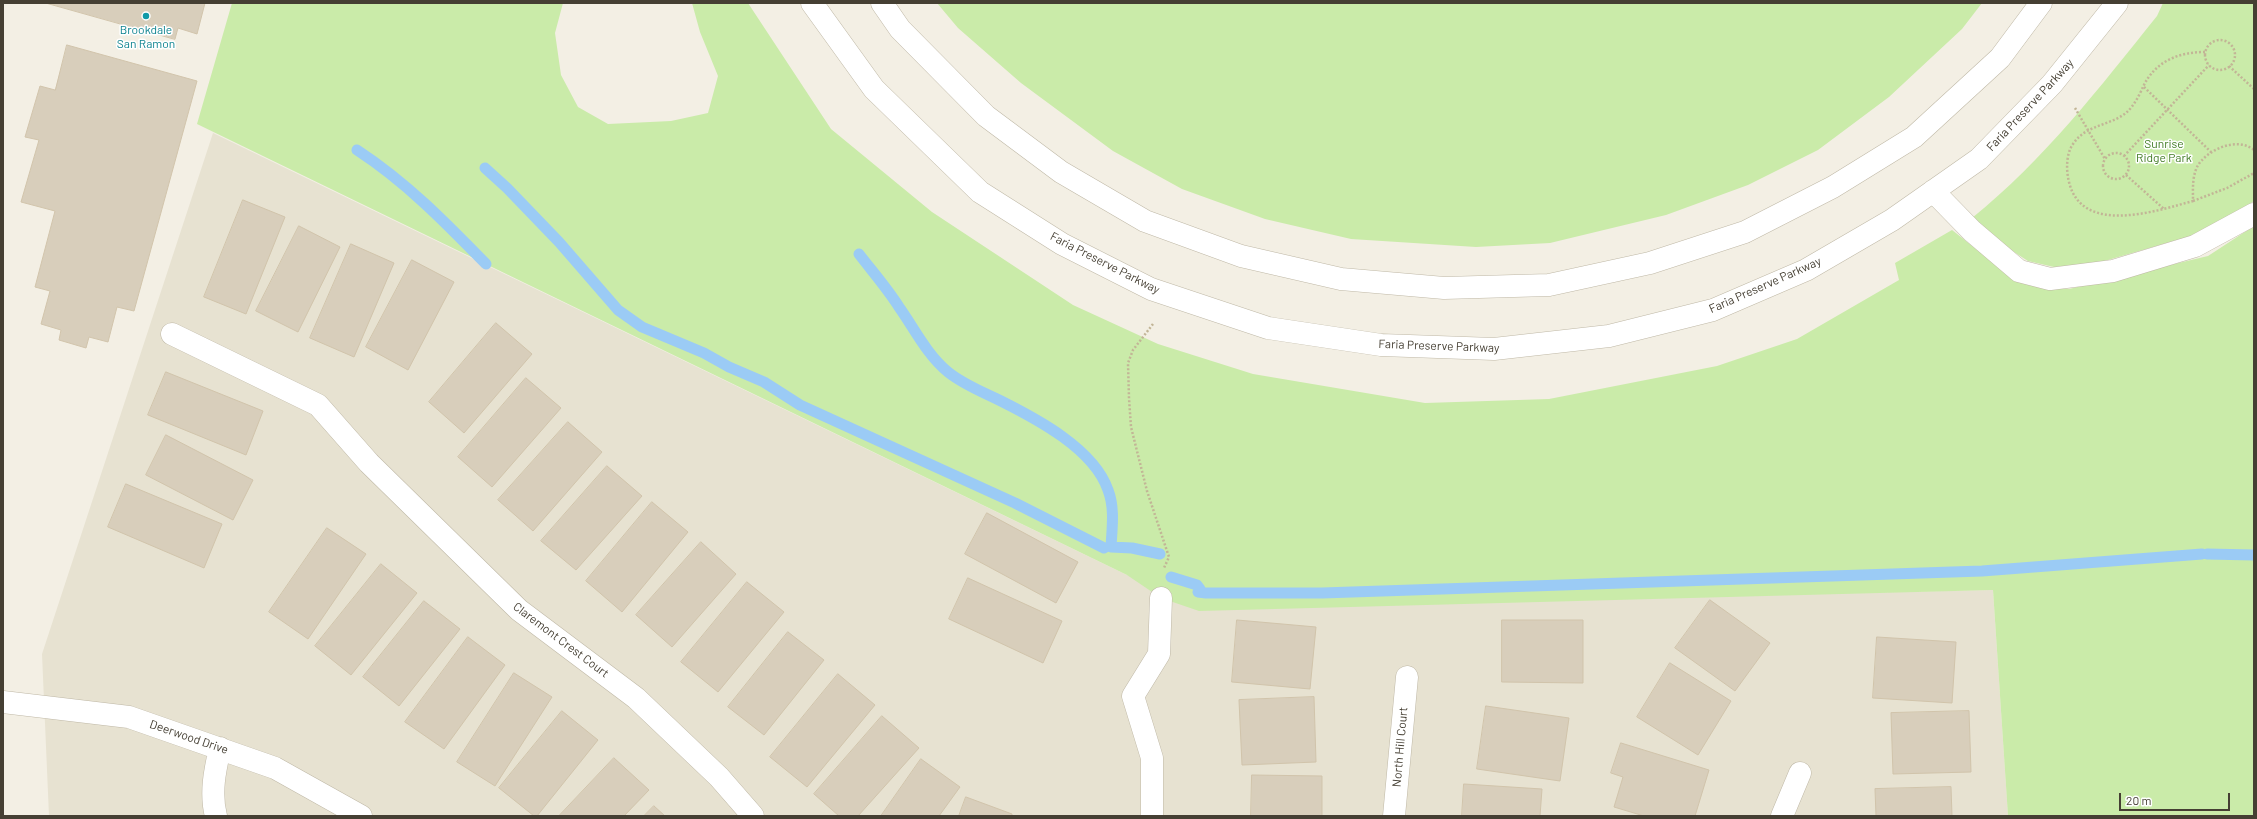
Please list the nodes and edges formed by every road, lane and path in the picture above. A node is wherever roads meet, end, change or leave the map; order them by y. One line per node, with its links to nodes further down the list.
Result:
1 (812, 3): 19 (street, Faria Preserve Parkway)
2 (882, 3): 3 (street)
3 (2041, 3)
4 (2117, 3): 19 (street, Faria Preserve Parkway)
5 (2205, 52): 6 (path); 7 (path); 8 (path)
6 (2209, 65): 7 (path); 11 (path)
7 (2229, 66): 9 (path)
8 (2144, 86): 11 (path); 12 (path)
9 (2254, 89)
10 (2075, 108): 12 (path)
11 (2167, 110): 14 (path); 15 (path)
12 (2088, 130): 16 (path); 21 (path)
13 (2254, 150): 14 (path)
14 (2211, 152): 20 (path)
15 (2124, 156): 16 (path); 18 (path)
16 (2105, 159): 18 (path)
17 (2254, 173): 20 (path)
18 (2126, 175): 21 (path)
19 (1934, 191): 22 (street)
20 (2193, 201): 21 (path)
21 (2164, 209)
22 (2254, 214)
23 (1153, 324): 25 (path)
24 (172, 334): 32 (street, Claremont Crest Court)
25 (1161, 598): 33 (street)
26 (1407, 677): 34 (street, North Hill Court)
27 (3, 702): 28 (street, Deerwood Drive)
28 (220, 748): 30 (street); 31 (street, Deerwood Drive)
29 (1800, 773): 35 (street)
30 (216, 816)
31 (361, 816)
32 (753, 816)
33 (1152, 816)
34 (1394, 816)
35 (1782, 816)

